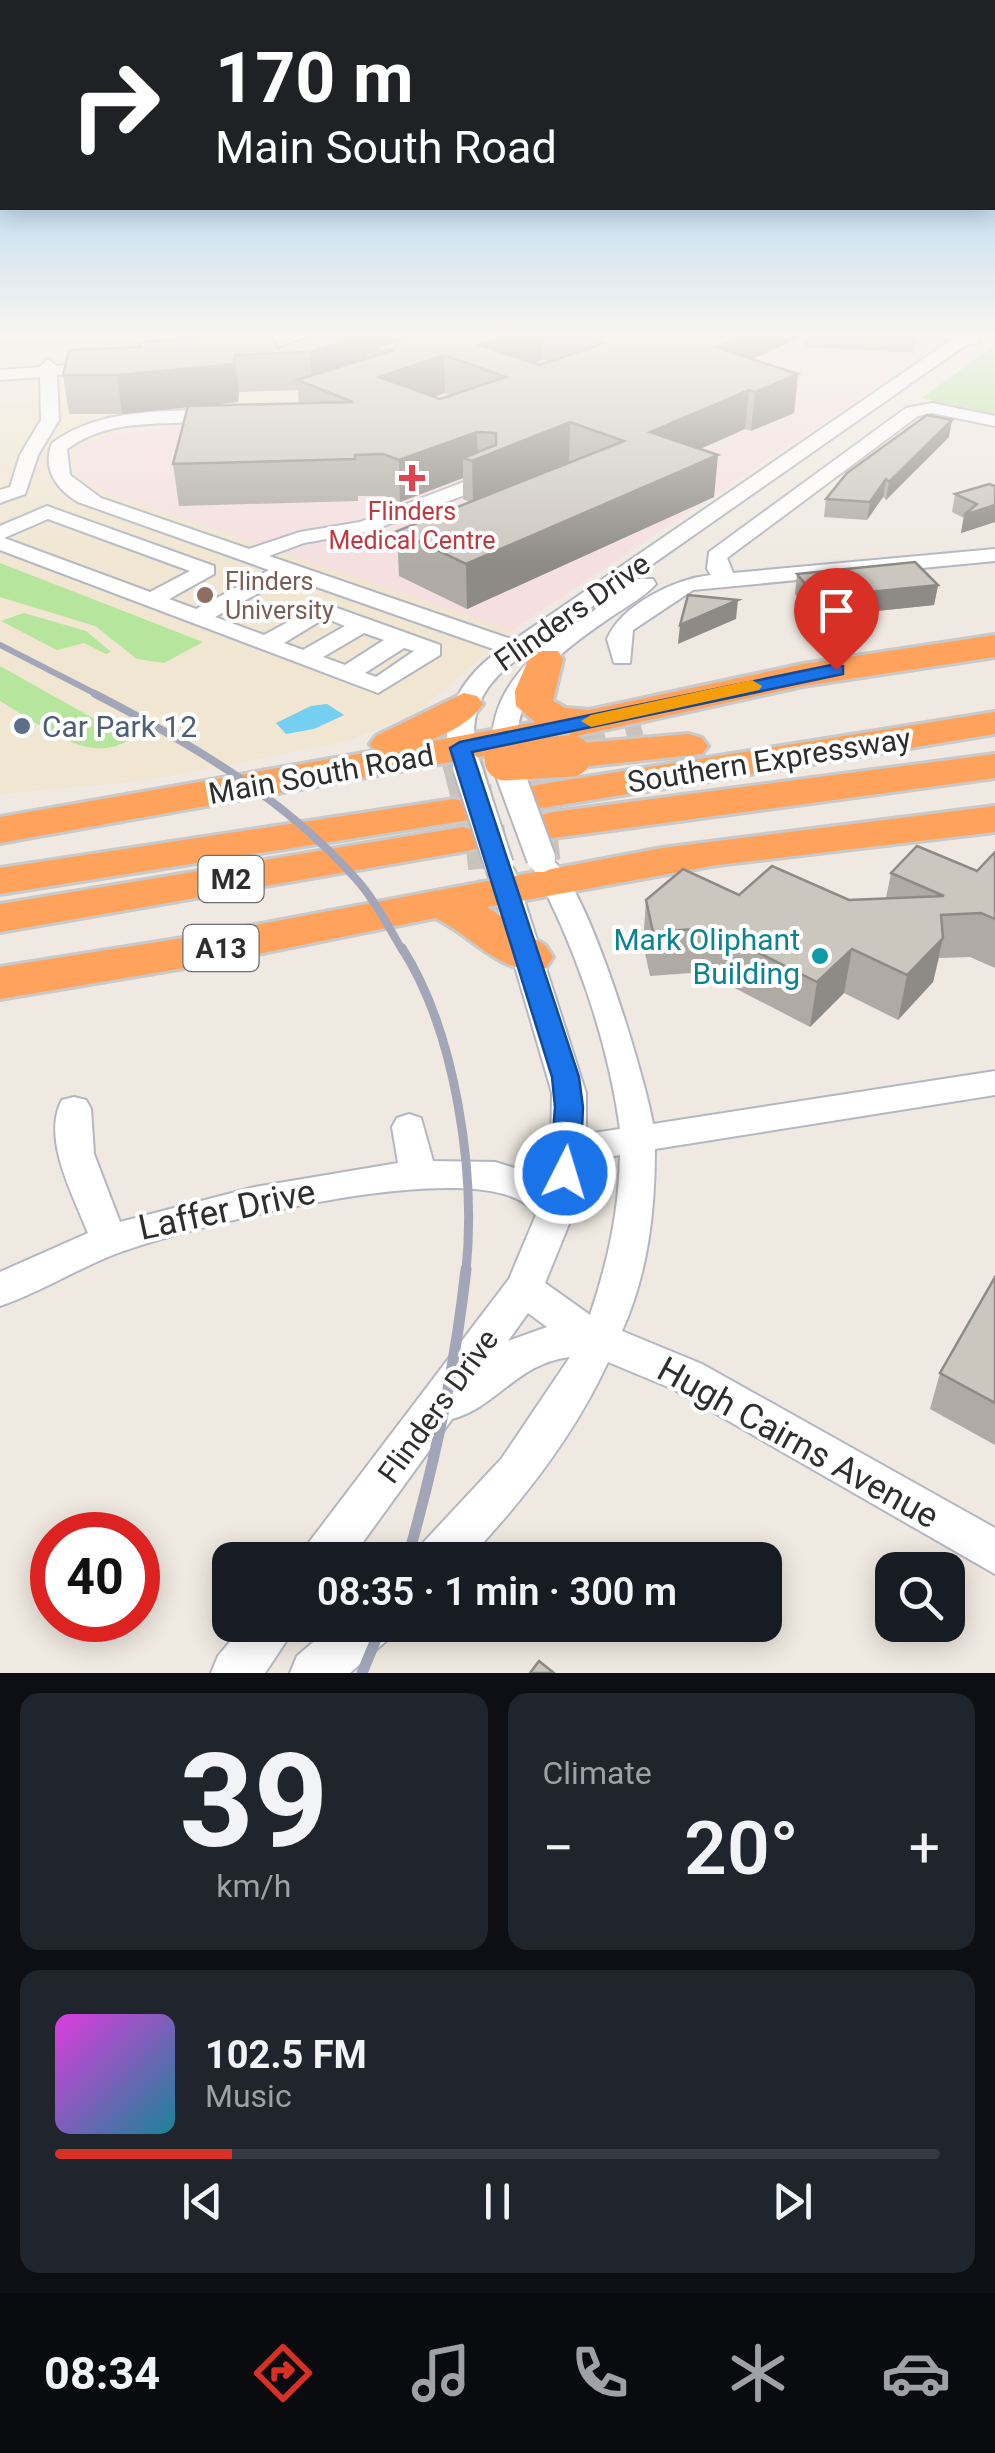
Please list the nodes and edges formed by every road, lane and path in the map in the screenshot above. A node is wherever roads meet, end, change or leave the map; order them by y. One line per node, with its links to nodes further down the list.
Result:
1 (50, 409): 8 (street)
2 (874, 409): 9 (street, Flinders Drive)
3 (920, 409): 6 (street)
4 (920, 409): 15 (street)
5 (238, 412): 10 (street)
6 (995, 421)
7 (486, 480): 21 (street)
8 (21, 482): 10 (street); 11 (street)
9 (750, 490): 14 (street, Flinders Drive); 36 (street, Flinders Drive)
10 (76, 494): 21 (street)
11 (0, 497): 12 (street)
12 (38, 509): 13 (street); 16 (street)
13 (76, 523): 17 (street); 18 (street)
14 (726, 523): 15 (street); 28 (street, Flinders Drive)
15 (756, 527): 27 (street)
16 (0, 532)
17 (108, 534): 19 (street); 23 (street)
18 (9, 546): 23 (street)
19 (140, 546): 22 (street); 26 (street)
20 (995, 555): 27 (street)
21 (248, 556): 24 (street)
22 (172, 557): 25 (street); 30 (street)
23 (48, 562): 26 (street)
24 (286, 569): 32 (street); 36 (street)
25 (207, 570): 31 (street); 32 (street)
26 (83, 574): 30 (street)
27 (727, 580): 29 (street)
28 (648, 581): 29 (street); 36 (street, Flinders Drive)
29 (687, 584): 38 (street)
30 (116, 586): 31 (street)
31 (152, 600): 32 (street)
32 (189, 614): 34 (street)
33 (362, 624): 34 (street); 37 (street); 37 (street)
34 (267, 644): 37 (street)
35 (995, 646): 42 (highway, A13)
36 (530, 654): 41 (street, Flinders Drive); 42 (highway); 47 (street, Flinders Drive)
37 (306, 658)
38 (622, 658)
39 (995, 663): 44 (highway)
40 (995, 701): 44 (highway)
41 (464, 704): 47 (street, Flinders Drive); 49 (highway)
42 (594, 720): 47 (highway, A13)
43 (995, 723): 54 (highway, Southern Expressway)
44 (648, 741): 47 (highway)
45 (995, 745): 54 (highway, Southern Expressway)
46 (995, 766): 54 (highway)
47 (491, 783): 49 (highway); 54 (highway, A13); 54 (street, Flinders Drive, bridge); 55 (highway, M2); 56 (highway, A13); 57 (highway, M2); 58 (street, Flinders Drive)
48 (995, 786): 54 (highway)
49 (158, 804): 52 (highway)
50 (995, 809): 53 (highway)
51 (995, 819): 53 (highway, A13)
52 (0, 830)
53 (817, 837): 54 (highway, A13)
54 (550, 840): 63 (street, Flinders Drive)
55 (0, 881)
56 (440, 903): 58 (highway); 59 (highway, A13)
57 (0, 918)
58 (529, 957): 64 (street, Flinders Drive)
59 (0, 983)
60 (995, 1083): 63 (street)
61 (74, 1109): 67 (street)
62 (409, 1127): 65 (street)
63 (638, 1141): 64 (street); 70 (street, Flinders Drive)
64 (569, 1150): 66 (street, Flinders Drive)
65 (418, 1173): 66 (street, Laffer Drive); 67 (street, Laffer Drive)
66 (555, 1214): 68 (street, Flinders Drive)
67 (108, 1238): 69 (street, Laffer Drive)
68 (524, 1288): 70 (street); 71 (street, Flinders Drive)
69 (0, 1290)
70 (598, 1343): 71 (street); 73 (street, Flinders Drive); 74 (street, Hugh Cairns Avenue)
71 (426, 1422): 72 (street, Flinders Drive)
72 (337, 1542)
73 (453, 1542)
74 (995, 1552)
75 (260, 1642): 78 (street)
76 (351, 1642): 79 (street)
77 (359, 1642): 80 (street)
78 (235, 1673)
79 (314, 1673)
80 (336, 1673)

